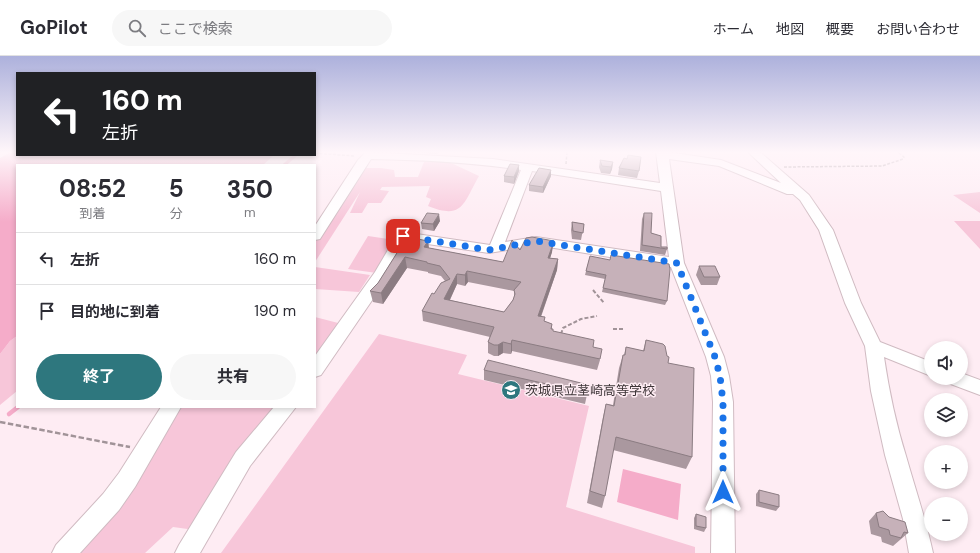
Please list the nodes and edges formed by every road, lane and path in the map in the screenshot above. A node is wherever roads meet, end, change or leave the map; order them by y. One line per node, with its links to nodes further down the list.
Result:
1 (355, 175): 9 (street)
2 (525, 175): 10 (street)
3 (579, 175): 7 (street)
4 (664, 175): 7 (street)
5 (756, 175): 8 (street)
6 (779, 175): 8 (street)
7 (666, 188): 11 (street)
8 (805, 198): 18 (street)
9 (316, 235)
10 (495, 249): 11 (street); 20 (street)
11 (677, 263): 29 (street)
12 (593, 290): 13 (path)
13 (604, 302)
14 (597, 316): 17 (path)
15 (613, 329): 16 (path)
16 (624, 329)
17 (560, 336)
18 (874, 346): 19 (street); 30 (street)
19 (924, 366)
20 (316, 369)
21 (968, 383): 22 (street)
22 (980, 388)
23 (170, 408): 26 (street)
24 (285, 408): 28 (street)
25 (0, 422): 26 (path)
26 (145, 450): 27 (street)
27 (64, 553)
28 (187, 553)
29 (723, 553)
30 (921, 553)

